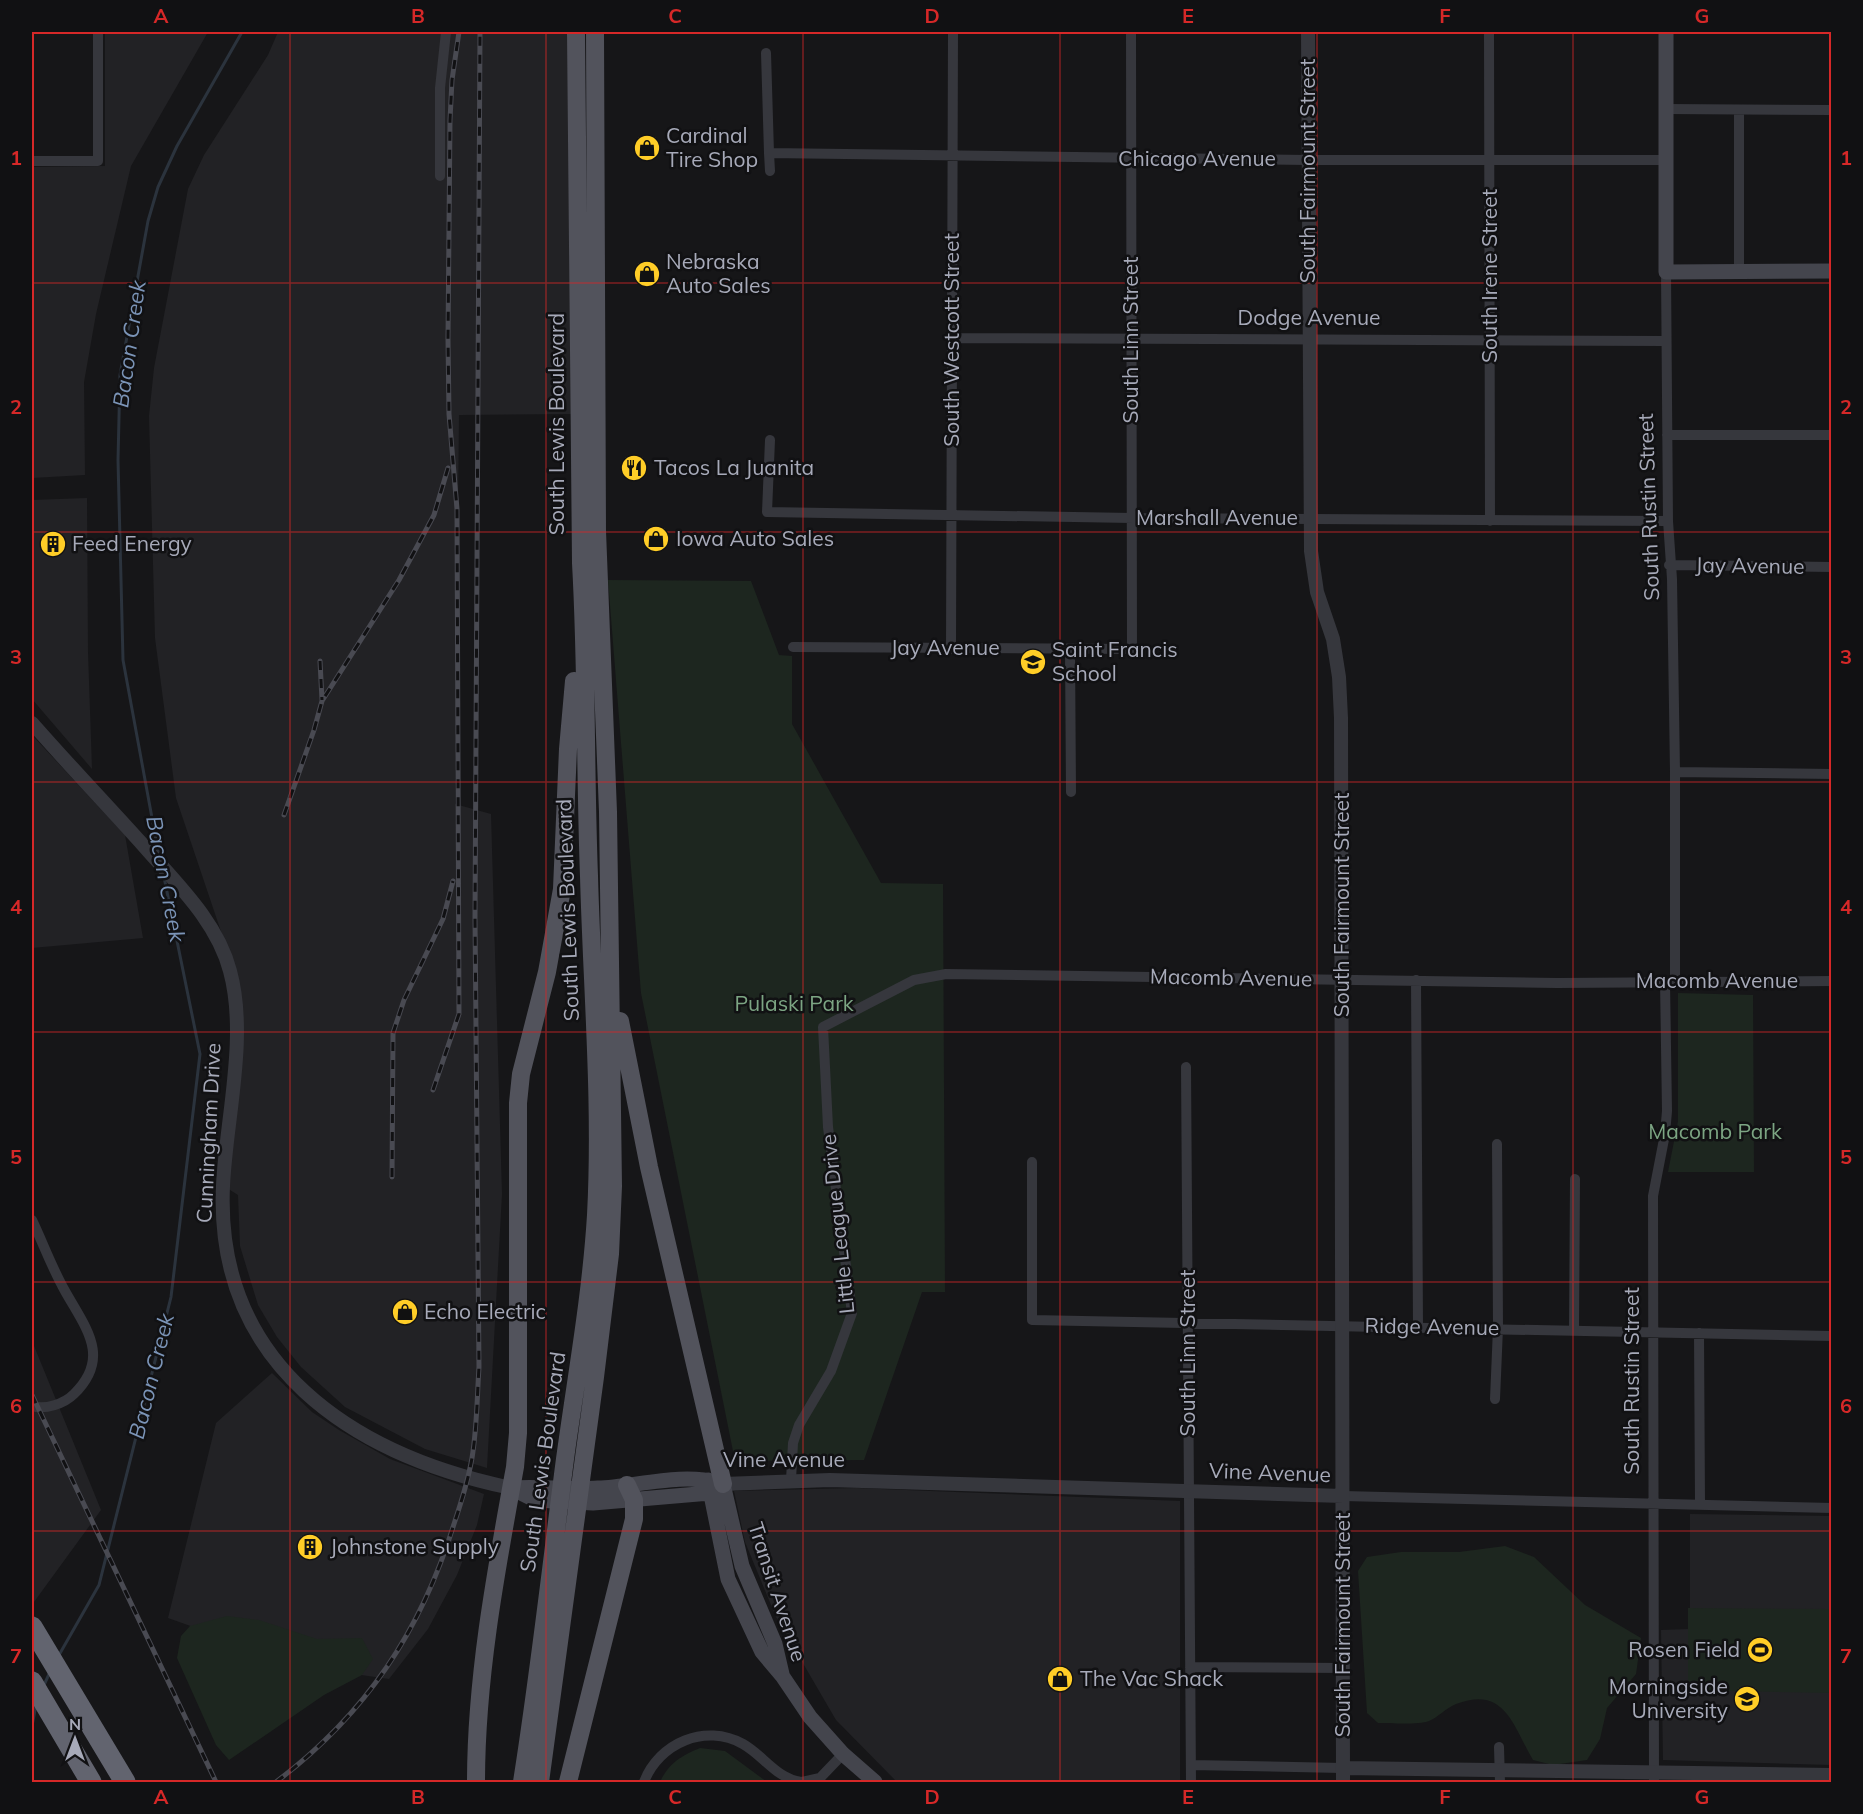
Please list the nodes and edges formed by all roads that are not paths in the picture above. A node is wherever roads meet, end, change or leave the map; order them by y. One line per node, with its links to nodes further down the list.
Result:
1 (98, 32): 19 (street)
2 (446, 32): 22 (street)
3 (576, 32): 39 (main road, South Lewis Boulevard)
4 (595, 32): 50 (main road, South Lewis Boulevard)
5 (953, 32): 15 (street, South Westcott Street)
6 (1131, 32): 16 (street, South Linn Street)
7 (1308, 32): 17 (street, South Fairmount Street)
8 (1489, 32): 20 (street, South Irene Street)
9 (1666, 32): 11 (main road, South Rustin Street)
10 (766, 53): 14 (street)
11 (1666, 109): 12 (street); 18 (main road, South Rustin Street)
12 (1739, 110): 13 (street); 25 (street)
13 (1832, 110)
14 (769, 153): 15 (street, Chicago Avenue); 21 (street)
15 (952, 157): 16 (street, Chicago Avenue); 26 (street, South Westcott Street)
16 (1131, 159): 17 (street, Chicago Avenue); 27 (street, South Linn Street)
17 (1307, 160): 20 (street, Chicago Avenue); 28 (street, South Fairmount Street)
18 (1666, 160): 20 (street, Chicago Avenue); 24 (main road, South Rustin Street)
19 (32, 161)
20 (1490, 161): 29 (street, South Irene Street)
21 (770, 171)
22 (440, 176)
23 (1832, 271): 25 (main road)
24 (1666, 272): 25 (main road); 30 (street, South Rustin Street)
25 (1739, 272)
26 (952, 338): 27 (street, Dodge Avenue); 34 (street, South Westcott Street)
27 (1132, 338): 28 (street, Dodge Avenue); 35 (street, South Linn Street)
28 (1309, 339): 29 (street, Dodge Avenue); 36 (street, South Fairmount Street)
29 (1490, 341): 30 (street, Dodge Avenue); 37 (street, South Irene Street)
30 (1666, 341): 31 (street, South Rustin Street)
31 (1667, 435): 32 (street); 38 (street, South Rustin Street)
32 (1832, 435)
33 (770, 440): 34 (street, Marshall Avenue)
34 (951, 515): 35 (street, Marshall Avenue); 43 (street, South Westcott Street)
35 (1132, 518): 36 (street, Marshall Avenue); 45 (street, South Linn Street)
36 (1310, 518): 37 (street, Marshall Avenue); 51 (street, South Fairmount Street)
37 (1490, 521): 38 (street, Marshall Avenue)
38 (1668, 521): 40 (street, South Rustin Street)
39 (580, 562): 73 (main road); 80 (main road, South Lewis Boulevard)
40 (1669, 565): 41 (street, Jay Avenue); 47 (street, South Rustin Street)
41 (1832, 567)
42 (793, 647): 43 (street, Jay Avenue)
43 (951, 649): 44 (street, Jay Avenue)
44 (1070, 649): 45 (street, Jay Avenue); 49 (street)
45 (1132, 649)
46 (32, 723): 73 (street, Cunningham Drive)
47 (1675, 772): 48 (street); 53 (street, South Rustin Street)
48 (1832, 774)
49 (1071, 792)
50 (610, 951): 72 (main road); 80 (main road, South Lewis Boulevard)
51 (1342, 979): 52 (street, Macomb Avenue); 55 (street, Macomb Avenue); 62 (street, South Fairmount Street)
52 (1416, 980): 53 (street, Macomb Avenue); 63 (street)
53 (1670, 981): 54 (street, Macomb Avenue); 66 (street, South Rustin Street)
54 (1832, 981)
55 (823, 1028): 71 (street, Little League Drive)
56 (1186, 1067): 61 (street, South Linn Street)
57 (1497, 1144): 64 (street)
58 (1032, 1162): 61 (street, Ridge Avenue)
59 (1575, 1179): 65 (street)
60 (32, 1220): 70 (street)
61 (1188, 1322): 62 (street, Ridge Avenue); 74 (street, South Linn Street)
62 (1343, 1326): 63 (street, Ridge Avenue); 76 (street, South Fairmount Street)
63 (1418, 1326): 64 (street, Ridge Avenue)
64 (1497, 1328): 65 (street, Ridge Avenue); 69 (street)
65 (1574, 1331): 66 (street, Ridge Avenue)
66 (1653, 1332): 67 (street, Ridge Avenue); 77 (street, South Rustin Street)
67 (1700, 1333): 68 (street, Ridge Avenue); 78 (street)
68 (1832, 1335)
69 (1495, 1399)
70 (32, 1406)
71 (791, 1480): 72 (street, Vine Avenue); 74 (street, Vine Avenue)
72 (713, 1486): 75 (main road); 86 (main road, Transit Avenue)
73 (511, 1488): 75 (main road); 95 (main road)
74 (1189, 1491): 76 (street, Vine Avenue); 82 (street, South Linn Street)
75 (631, 1492): 98 (main road)
76 (1343, 1496): 77 (street, Vine Avenue); 83 (street, South Fairmount Street)
77 (1653, 1502): 78 (street, Vine Avenue); 91 (street, South Rustin Street)
78 (1700, 1503): 79 (street, Vine Avenue)
79 (1832, 1508)
80 (564, 1535): 96 (main road, South Lewis Boulevard); 97 (main road, South Lewis Boulevard)
81 (32, 1627): 94 (highway)
82 (1190, 1667): 83 (street); 87 (street, South Linn Street)
83 (1344, 1668): 88 (street, South Fairmount Street)
84 (32, 1682): 93 (highway)
85 (1499, 1747): 90 (street)
86 (843, 1754): 100 (street); 101 (main road, Transit Avenue)
87 (1191, 1765): 88 (street); 102 (street, South Linn Street)
88 (1343, 1767): 90 (street); 103 (street, South Fairmount Street)
89 (1832, 1775): 92 (street)
90 (1500, 1776): 91 (street)
91 (1654, 1777): 92 (street)
92 (1809, 1778)
93 (91, 1782)
94 (125, 1782)
95 (476, 1782)
96 (522, 1782)
97 (540, 1782)
98 (568, 1782)
99 (644, 1782): 100 (street)
100 (801, 1782)
101 (875, 1782)
102 (1191, 1782)
103 (1343, 1782)

